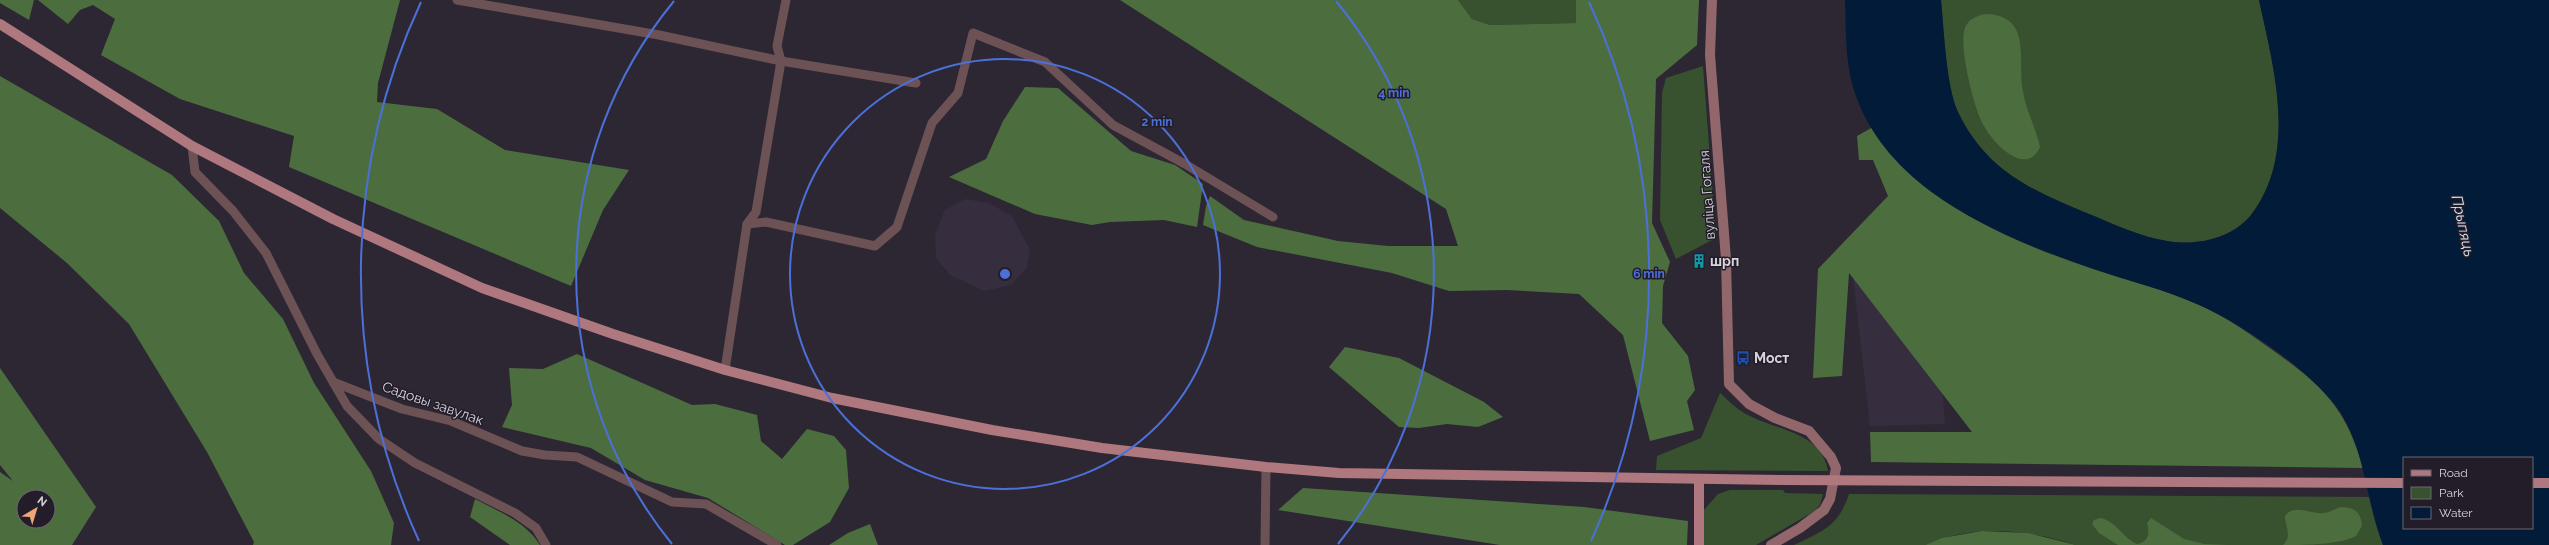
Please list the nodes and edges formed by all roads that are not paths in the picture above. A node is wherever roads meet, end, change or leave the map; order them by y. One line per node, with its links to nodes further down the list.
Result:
1 (457, 0): 5 (street)
2 (786, 0): 5 (street)
3 (1712, 0): 21 (street, вуліца Гогаля)
4 (0, 24): 7 (main road)
5 (782, 62): 6 (street); 9 (street)
6 (916, 83)
7 (192, 146): 10 (main road); 11 (street)
8 (1273, 217): 9 (street)
9 (748, 224): 10 (street)
10 (725, 370): 12 (main road)
11 (333, 382): 17 (street); 18 (street, Садовы завулак)
12 (1266, 467): 13 (main road); 19 (street)
13 (1698, 479): 14 (main road); 20 (main road)
14 (2403, 483)
15 (2533, 483): 16 (main road)
16 (2549, 484)
17 (546, 545)
18 (777, 545)
19 (1265, 545)
20 (1699, 545)
21 (1771, 545)

